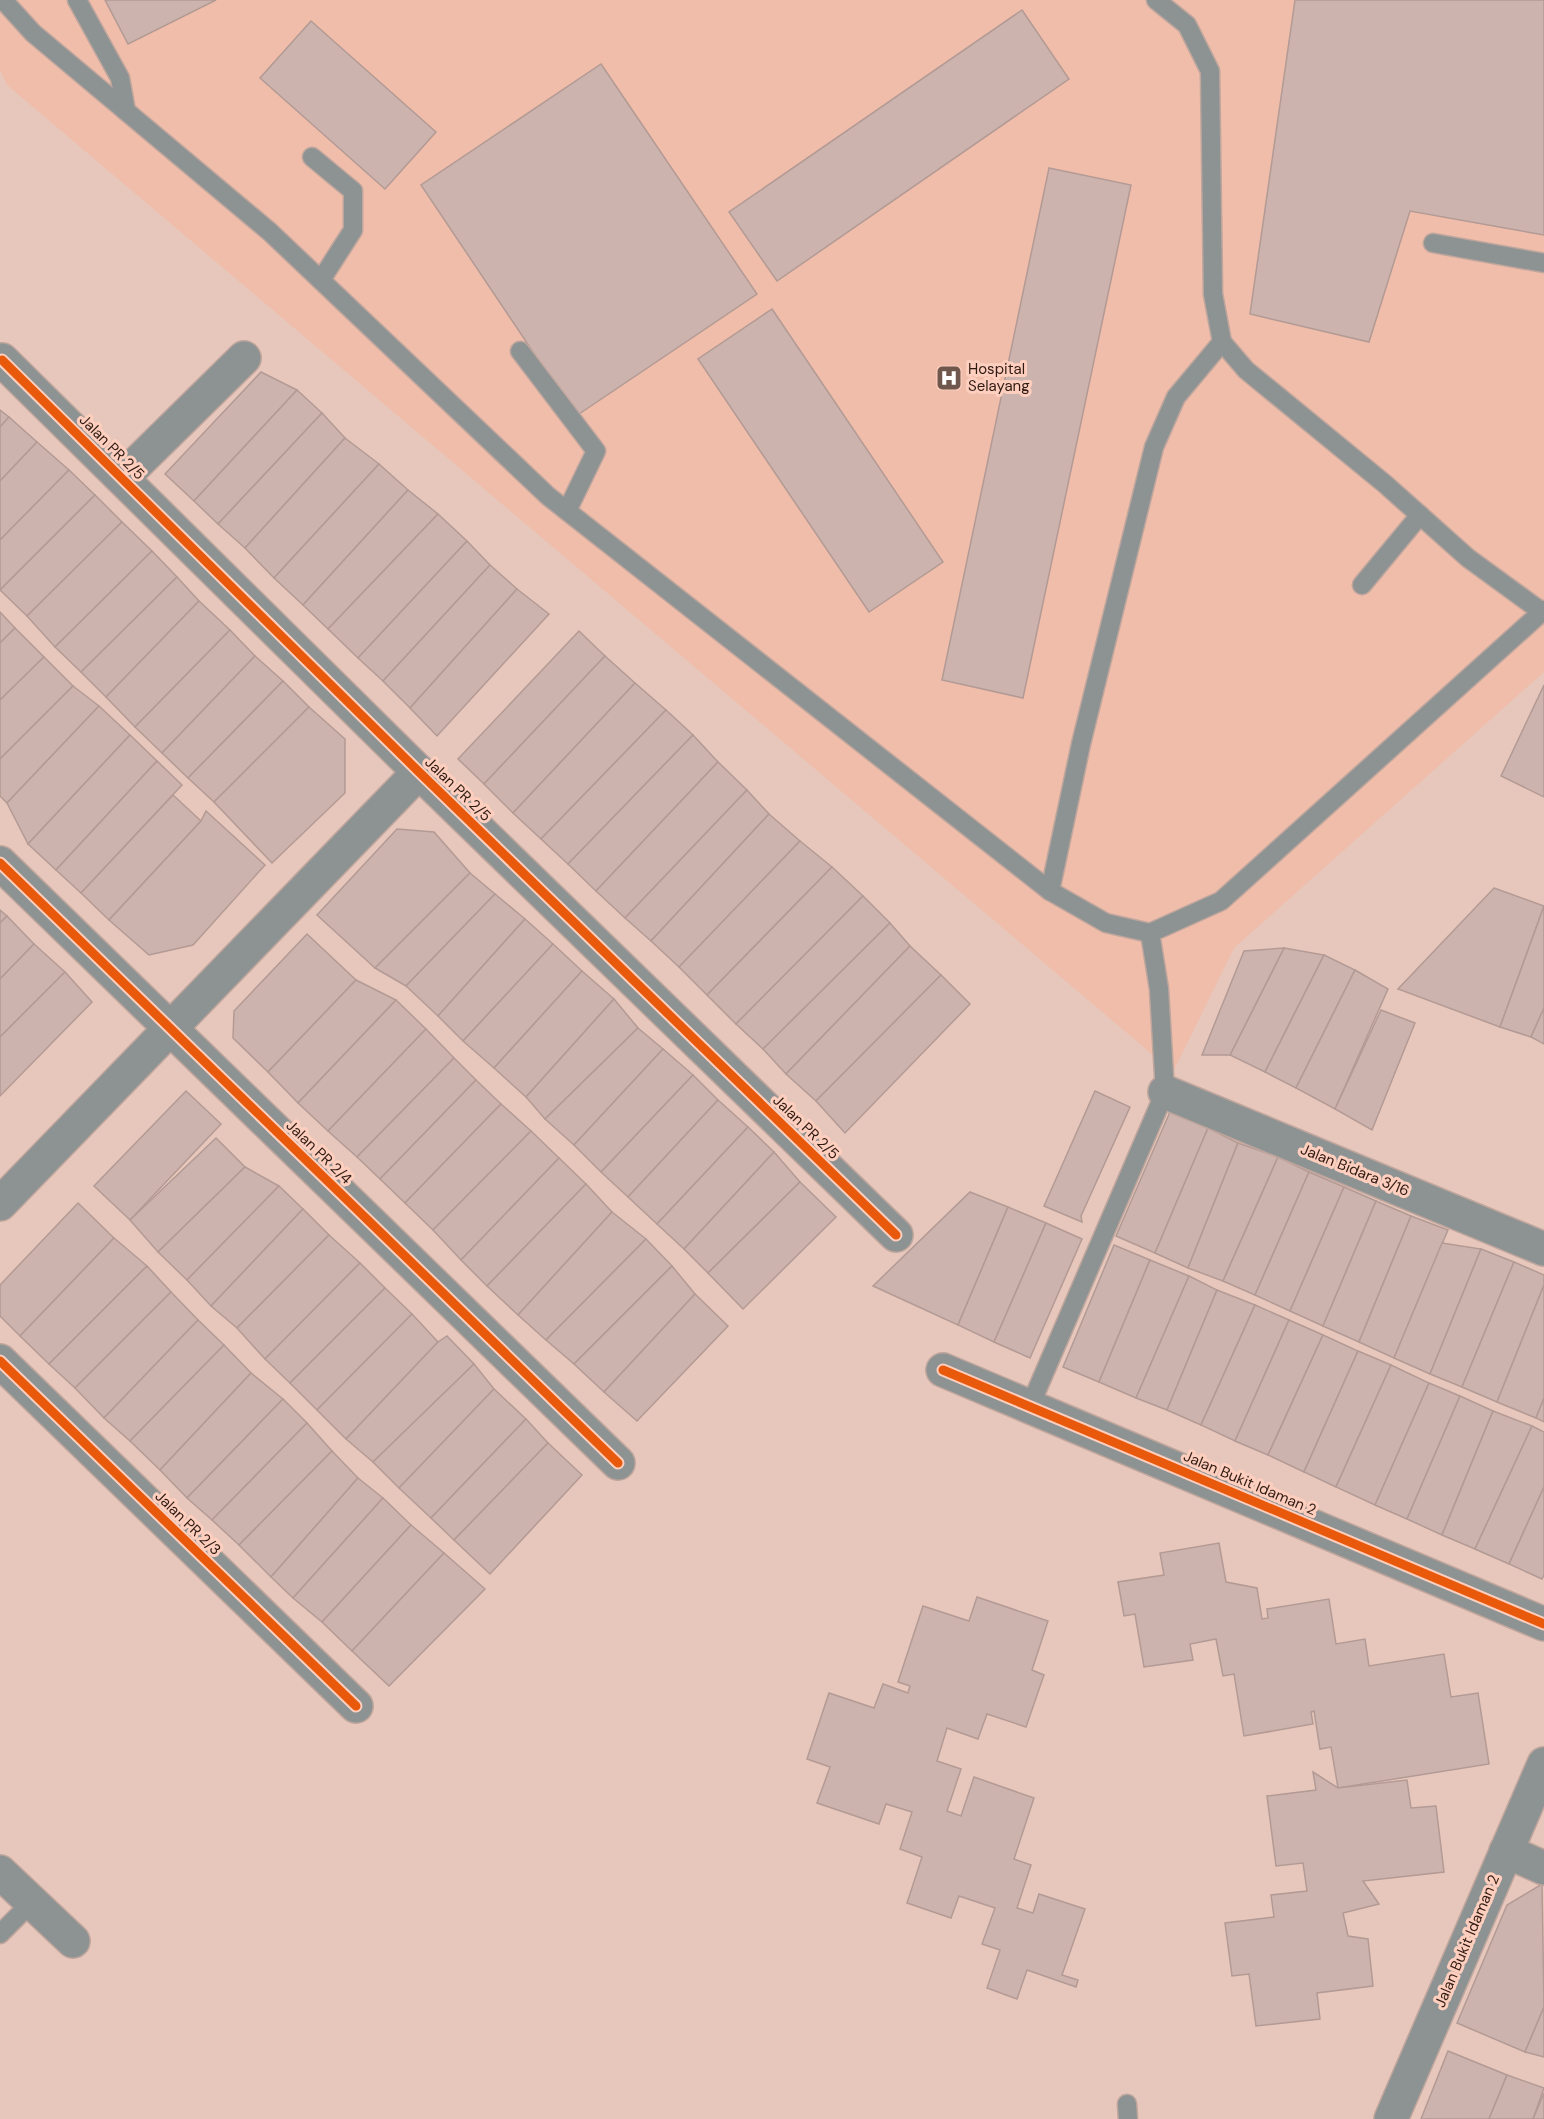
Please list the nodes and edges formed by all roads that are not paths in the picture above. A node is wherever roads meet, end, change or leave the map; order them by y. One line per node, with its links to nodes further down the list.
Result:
1 (3, 0): 4 (lane)
2 (77, 0): 4 (lane)
3 (1156, 0): 9 (lane)
4 (126, 111): 8 (lane)
5 (312, 157): 8 (lane)
6 (1433, 243): 7 (lane)
7 (1544, 262)
8 (321, 280): 14 (lane)
9 (1222, 342): 15 (lane); 20 (lane)
10 (519, 351): 14 (lane)
11 (244, 358): 13 (street)
12 (2, 360): 13 (street, Jalan PR 2/5)
13 (122, 478): 18 (street, Jalan PR 2/5)
14 (567, 511): 20 (lane)
15 (1420, 515): 16 (lane); 17 (lane)
16 (1362, 585)
17 (1543, 611): 21 (lane)
18 (419, 772): 22 (street); 25 (street, Jalan PR 2/5)
19 (0, 863): 22 (street, Jalan PR 2/4)
20 (1050, 891): 21 (lane)
21 (1150, 933): 23 (lane)
22 (170, 1029): 24 (street); 30 (street, Jalan PR 2/4)
23 (1166, 1092): 26 (street, Jalan Bidara 3/16); 29 (lane)
24 (0, 1204)
25 (896, 1235)
26 (1544, 1249)
27 (0, 1361): 32 (street, Jalan PR 2/3)
28 (943, 1370): 29 (street, Jalan Bukit Idaman 2)
29 (1029, 1406): 31 (street, Jalan Bukit Idaman 2)
30 (618, 1463)
31 (1544, 1624)
32 (356, 1706)
33 (1544, 1764): 34 (street, Jalan Bukit Idaman 2)
34 (1506, 1851): 35 (street); 40 (street, Jalan Bukit Idaman 2)
35 (1544, 1868)
36 (0, 1872): 37 (street)
37 (32, 1902): 38 (lane); 39 (street)
38 (0, 1934)
39 (73, 1941)
40 (1391, 2119)

